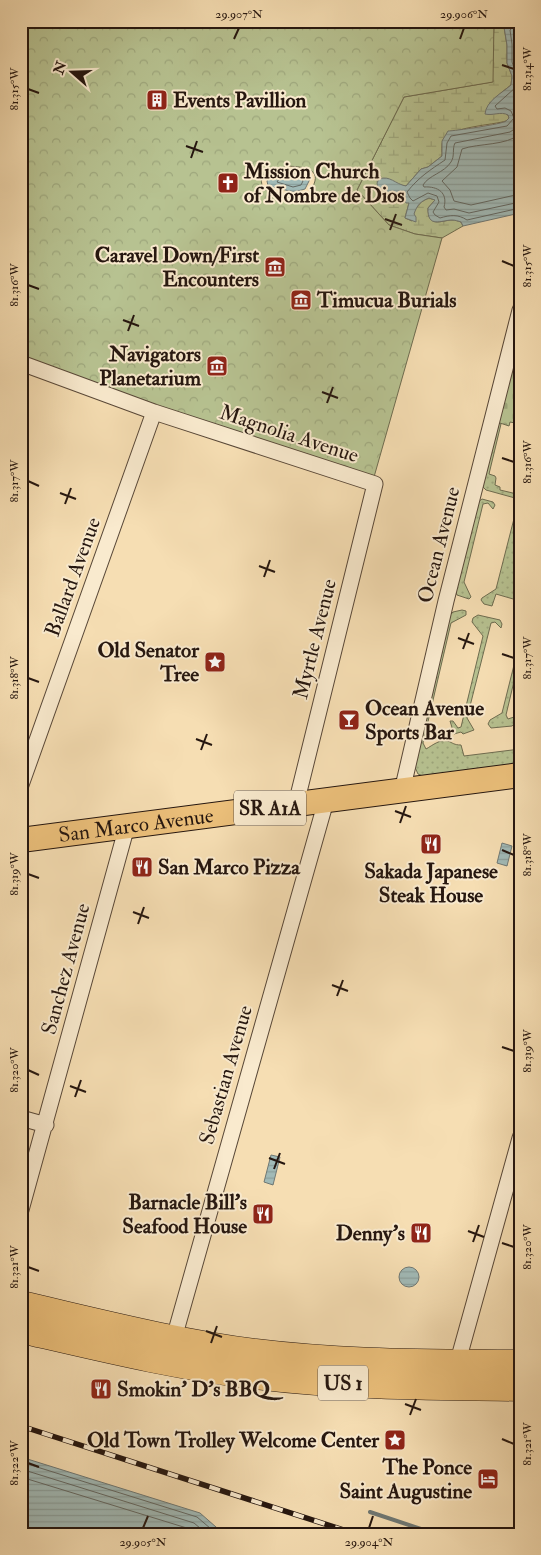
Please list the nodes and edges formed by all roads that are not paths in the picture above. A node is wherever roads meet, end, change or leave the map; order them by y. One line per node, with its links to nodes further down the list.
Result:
1 (520, 310): 7 (street, Ocean Avenue)
2 (21, 363): 3 (street, Magnolia Avenue)
3 (154, 412): 4 (street, Magnolia Avenue); 6 (street, Ballard Avenue)
4 (375, 484): 9 (street, Myrtle Avenue)
5 (520, 775): 7 (main road, San Marco Avenue / SR A1A)
6 (21, 785)
7 (402, 791): 8 (main road, San Marco Avenue / SR A1A)
8 (326, 801): 9 (main road, San Marco Avenue / SR A1A); 18 (street, Sebastian Avenue)
9 (296, 804): 10 (main road, San Marco Avenue / SR A1A)
10 (127, 826): 11 (main road, San Marco Avenue / SR A1A); 13 (street, Sanchez Avenue)
11 (21, 840)
12 (21, 1118): 13 (street)
13 (46, 1125): 15 (street, Sanchez Avenue)
14 (520, 1138): 20 (street)
15 (21, 1210)
16 (21, 1305): 18 (highway, US 1)
17 (21, 1329): 18 (highway, US 1)
18 (170, 1351): 20 (highway, US 1)
19 (520, 1364): 20 (highway, US 1)
20 (454, 1375): 21 (highway, US 1)
21 (520, 1387)

